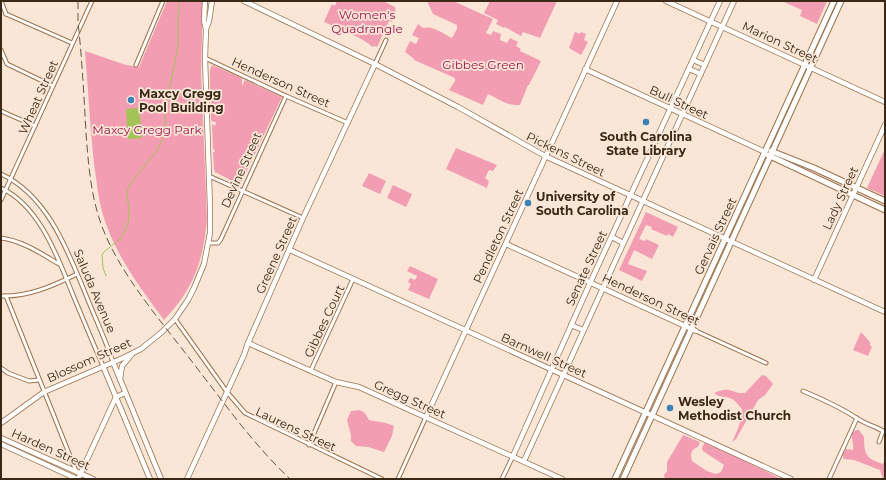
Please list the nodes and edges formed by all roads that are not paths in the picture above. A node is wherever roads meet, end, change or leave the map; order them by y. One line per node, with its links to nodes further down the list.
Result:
1 (1, 1): 13 (street)
2 (92, 1): 19 (street, Wheat Street)
3 (163, 1): 25 (street)
4 (205, 1): 17 (street, Blossom Street)
5 (212, 1): 17 (street, Blossom Street)
6 (244, 1): 23 (street, Pickens Street)
7 (617, 1): 28 (street, Pendleton Street)
8 (666, 1): 15 (street, Marion Street)
9 (720, 1): 15 (street, Senate Street)
10 (734, 1): 16 (street, Senate Street)
11 (834, 1): 24 (main road, Gervais Street)
12 (841, 1): 27 (main road, Gervais Street)
13 (6, 14): 14 (street); 19 (street)
14 (1, 16)
15 (710, 21): 16 (street, Marion Street); 22 (street, Senate Street)
16 (722, 27): 24 (street, Marion Street); 26 (street, Senate Street)
17 (206, 29): 21 (street, Blossom Street)
18 (386, 40): 23 (street, Greene Street)
19 (72, 43): 31 (street, Wheat Street)
20 (1, 50): 31 (street)
21 (205, 58): 32 (street, Henderson Street); 45 (street, Blossom Street)
22 (693, 60): 26 (street); 29 (street, Senate Street)
23 (375, 64): 37 (street, Greene Street); 42 (street, Pickens Street)
24 (804, 64): 27 (street, Marion Street); 41 (main road, Gervais Street)
25 (136, 65)
26 (705, 66): 30 (street, Senate Street)
27 (811, 67): 33 (street, Marion Street); 40 (main road, Gervais Street)
28 (585, 69): 34 (street, Bull Street); 42 (street, Pendleton Street)
29 (689, 69): 30 (street); 34 (street, Senate Street)
30 (701, 74): 36 (street, Senate Street)
31 (53, 86): 39 (street, Wheat Street)
32 (286, 96): 37 (street, Henderson Street); 50 (street, Devine Street)
33 (885, 102)
34 (671, 109): 36 (street, Bull Street); 51 (street, Senate Street)
35 (1, 111): 39 (street)
36 (683, 114): 41 (street, Bull Street); 54 (street, Senate Street)
37 (348, 123): 57 (street, Greene Street)
38 (885, 125): 48 (street, Lady Street)
39 (35, 126): 46 (street, Wheat Street)
40 (772, 151): 41 (main road); 43 (main road, Gervais Street); 48 (main road)
41 (765, 152): 43 (main road, Bull Street); 60 (main road, Gervais Street)
42 (545, 156): 51 (street, Pickens Street); 64 (street, Pendleton Street)
43 (770, 157): 52 (main road, Bull Street); 61 (main road, Gervais Street)
44 (1, 174): 46 (street, Saluda Avenue)
45 (209, 176): 50 (street); 62 (street, Blossom Street)
46 (11, 179): 49 (street, Wheat Street); 67 (street, Saluda Avenue)
47 (1, 188): 49 (street, Saluda Avenue)
48 (856, 188): 52 (street, Lady Street); 55 (main road)
49 (6, 190): 53 (street, Wheat Street); 66 (street, Saluda Avenue)
50 (242, 190): 57 (street); 62 (street, Devine Street)
51 (630, 196): 54 (street, Pickens Street); 58 (street, Senate Street)
52 (853, 196): 56 (main road, Bull Street); 70 (street, Lady Street)
53 (1, 200)
54 (642, 201): 60 (street, Pickens Street); 63 (street, Senate Street)
55 (885, 201)
56 (885, 210)
57 (303, 218): 65 (street, Greene Street)
58 (612, 237): 63 (street); 71 (street, Senate Street)
59 (1, 238): 66 (street)
60 (725, 239): 61 (street, Pickens Street); 78 (main road, Gervais Street)
61 (731, 241): 70 (street, Pickens Street); 80 (main road, Gervais Street)
62 (209, 243): 76 (street, Blossom Street)
63 (623, 243): 72 (street, Senate Street)
64 (506, 244): 71 (street, Henderson Street); 81 (street, Pendleton Street)
65 (290, 250): 68 (street, Barnwell Street); 82 (street, Greene Street)
66 (60, 264): 69 (street, Saluda Avenue)
67 (77, 274): 69 (street); 84 (street, Saluda Avenue)
68 (353, 279): 81 (street, Barnwell Street); 88 (street, Gibbes Court)
69 (67, 280): 74 (street); 86 (street, Saluda Avenue)
70 (814, 280): 75 (street, Pickens Street)
71 (590, 283): 72 (street, Henderson Street); 77 (street, Senate Street)
72 (602, 288): 78 (street, Henderson Street); 79 (street, Senate Street)
73 (1, 296): 74 (street)
74 (6, 296): 91 (street)
75 (885, 312)
76 (175, 319): 83 (street, Blossom Street); 96 (street, Laurens Street)
77 (571, 325): 79 (street); 89 (street, Senate Street)
78 (685, 326): 80 (street, Henderson Street); 99 (main road, Gervais Street)
79 (583, 330): 90 (street, Senate Street)
80 (694, 330): 85 (street, Henderson Street); 100 (main road, Gervais Street)
81 (466, 331): 89 (street, Barnwell Street); 101 (street, Pendleton Street)
82 (248, 343): 88 (street, Gregg Street); 96 (street, Greene Street)
83 (134, 353): 84 (street, Blossom Street); 92 (street)
84 (113, 362): 86 (street, Blossom Street); 92 (street, Saluda Avenue)
85 (766, 363)
86 (103, 366): 95 (street, Blossom Street); 98 (street, Saluda Avenue)
87 (1, 368): 91 (street)
88 (311, 370): 93 (street, Gregg Street)
89 (551, 370): 90 (street, Barnwell Street); 108 (street, Senate Street)
90 (563, 375): 99 (street, Barnwell Street); 109 (street, Senate Street)
91 (39, 380): 95 (street)
92 (120, 381): 97 (street, Saluda Avenue)
93 (336, 382): 101 (street, Gregg Street); 107 (street)
94 (804, 391): 102 (street)
95 (44, 392): 103 (street, Blossom Street); 110 (street)
96 (227, 392): 107 (street, Laurens Street); 115 (street, Greene Street)
97 (125, 393): 98 (street); 114 (street, Saluda Avenue)
98 (116, 397): 110 (street); 113 (street, Saluda Avenue)
99 (645, 413): 100 (street, Barnwell Street); 120 (main road, Gervais Street)
100 (652, 416): 121 (main road, Gervais Street); 122 (street, Barnwell Street)
101 (426, 417): 108 (street, Gregg Street); 117 (street, Pendleton Street)
102 (857, 418): 105 (street); 123 (street)
103 (1, 423)
104 (1, 438): 110 (street, Harden Street)
105 (878, 442)
106 (1, 444): 111 (street, Harden Street)
107 (309, 445): 116 (street, Laurens Street)
108 (513, 456): 109 (street, Gregg Street); 118 (street, Senate Street)
109 (524, 461): 119 (street, Gregg Street)
110 (79, 472): 111 (street); 112 (street, Harden Street)
111 (77, 479)
112 (93, 479)
113 (150, 479)
114 (161, 479)
115 (187, 479)
116 (382, 479)
117 (398, 479)
118 (502, 479)
119 (562, 479)
120 (615, 479)
121 (623, 479)
122 (791, 479)
123 (829, 479)

